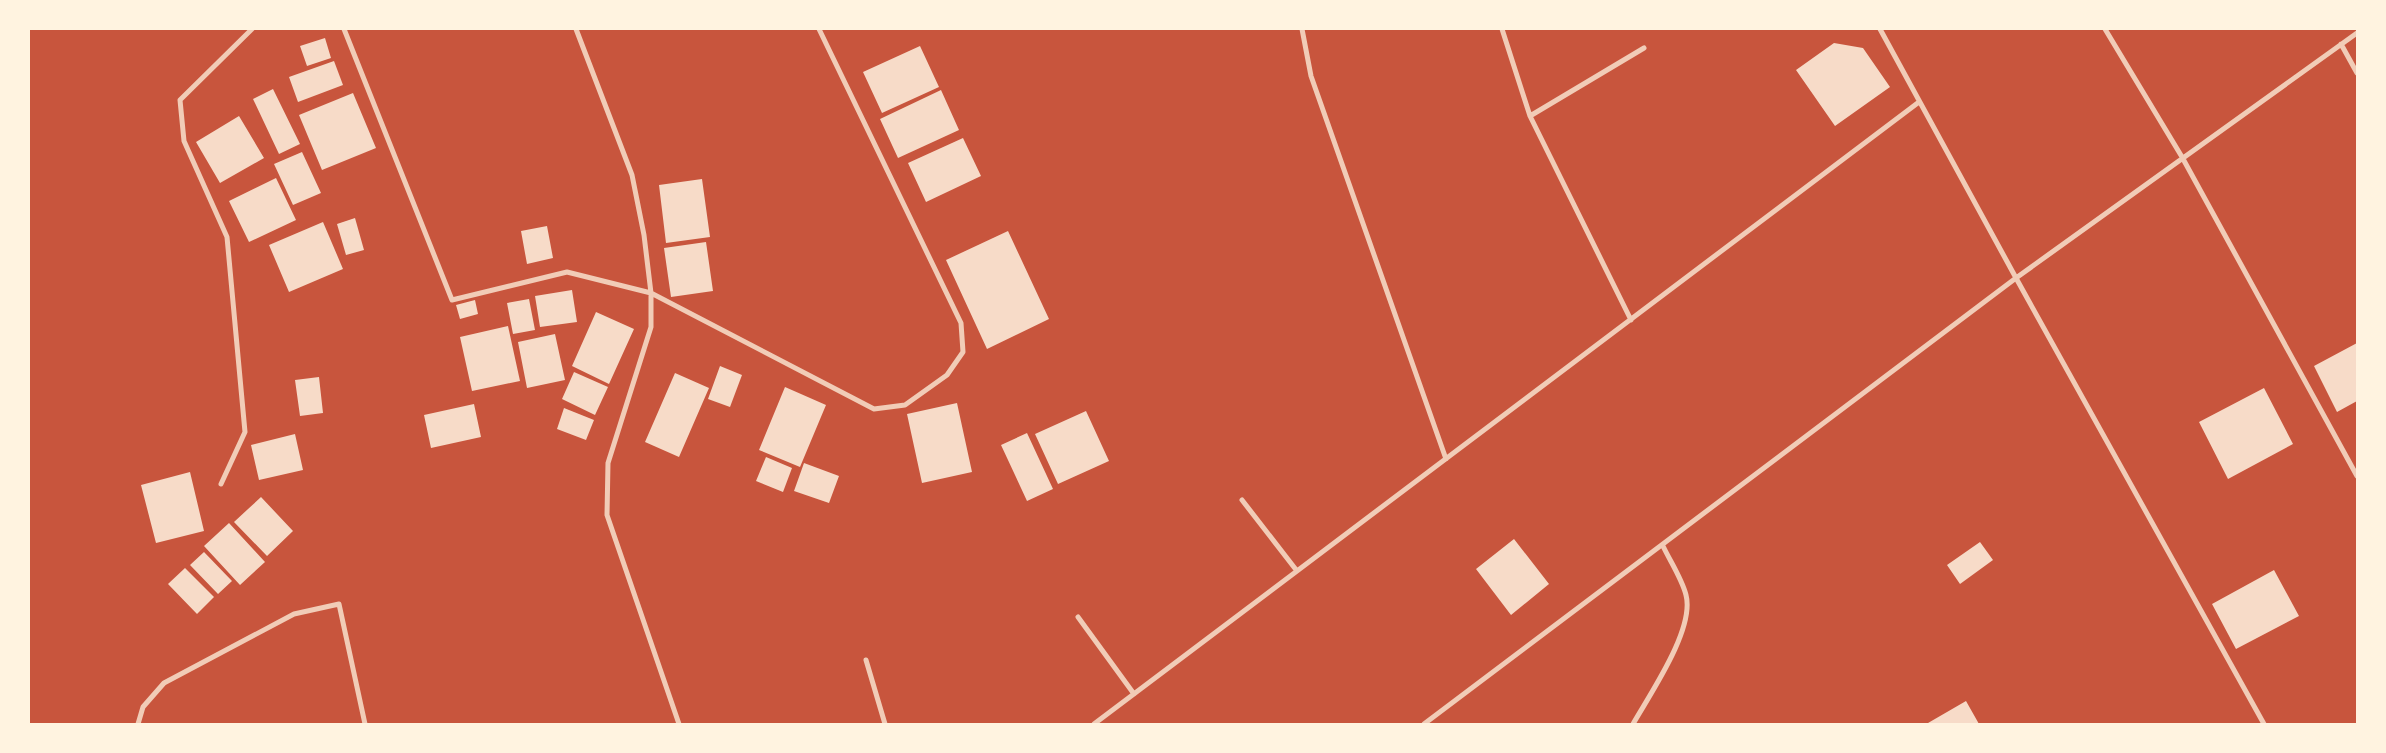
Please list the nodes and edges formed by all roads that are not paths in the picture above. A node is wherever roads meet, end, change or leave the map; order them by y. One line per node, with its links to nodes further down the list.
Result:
1 (252, 29): 21 (street)
2 (344, 29): 17 (street)
3 (576, 29): 17 (street)
4 (819, 29): 17 (street)
5 (1302, 29): 19 (street)
6 (1502, 29): 14 (street)
7 (1880, 29): 13 (street)
8 (2105, 29): 15 (street)
9 (2357, 33): 10 (street)
10 (2341, 44): 12 (street); 15 (street)
11 (1644, 48): 14 (street)
12 (2357, 73)
13 (1919, 102): 16 (street); 18 (street)
14 (1530, 116): 18 (street)
15 (2182, 157): 16 (street); 20 (street)
16 (2016, 278): 23 (street); 35 (street)
17 (651, 294): 30 (street)
18 (1631, 320): 19 (street)
19 (1446, 459): 24 (street)
20 (2357, 476)
21 (221, 484)
22 (1242, 500): 24 (street)
23 (1662, 546): 33 (street); 34 (street)
24 (1297, 572): 27 (street)
25 (1078, 618): 27 (street)
26 (866, 660): 31 (street)
27 (1134, 694): 32 (street)
28 (138, 724): 29 (street)
29 (365, 724)
30 (679, 724)
31 (884, 724)
32 (1094, 724)
33 (1424, 724)
34 (1633, 724)
35 (2264, 724)

